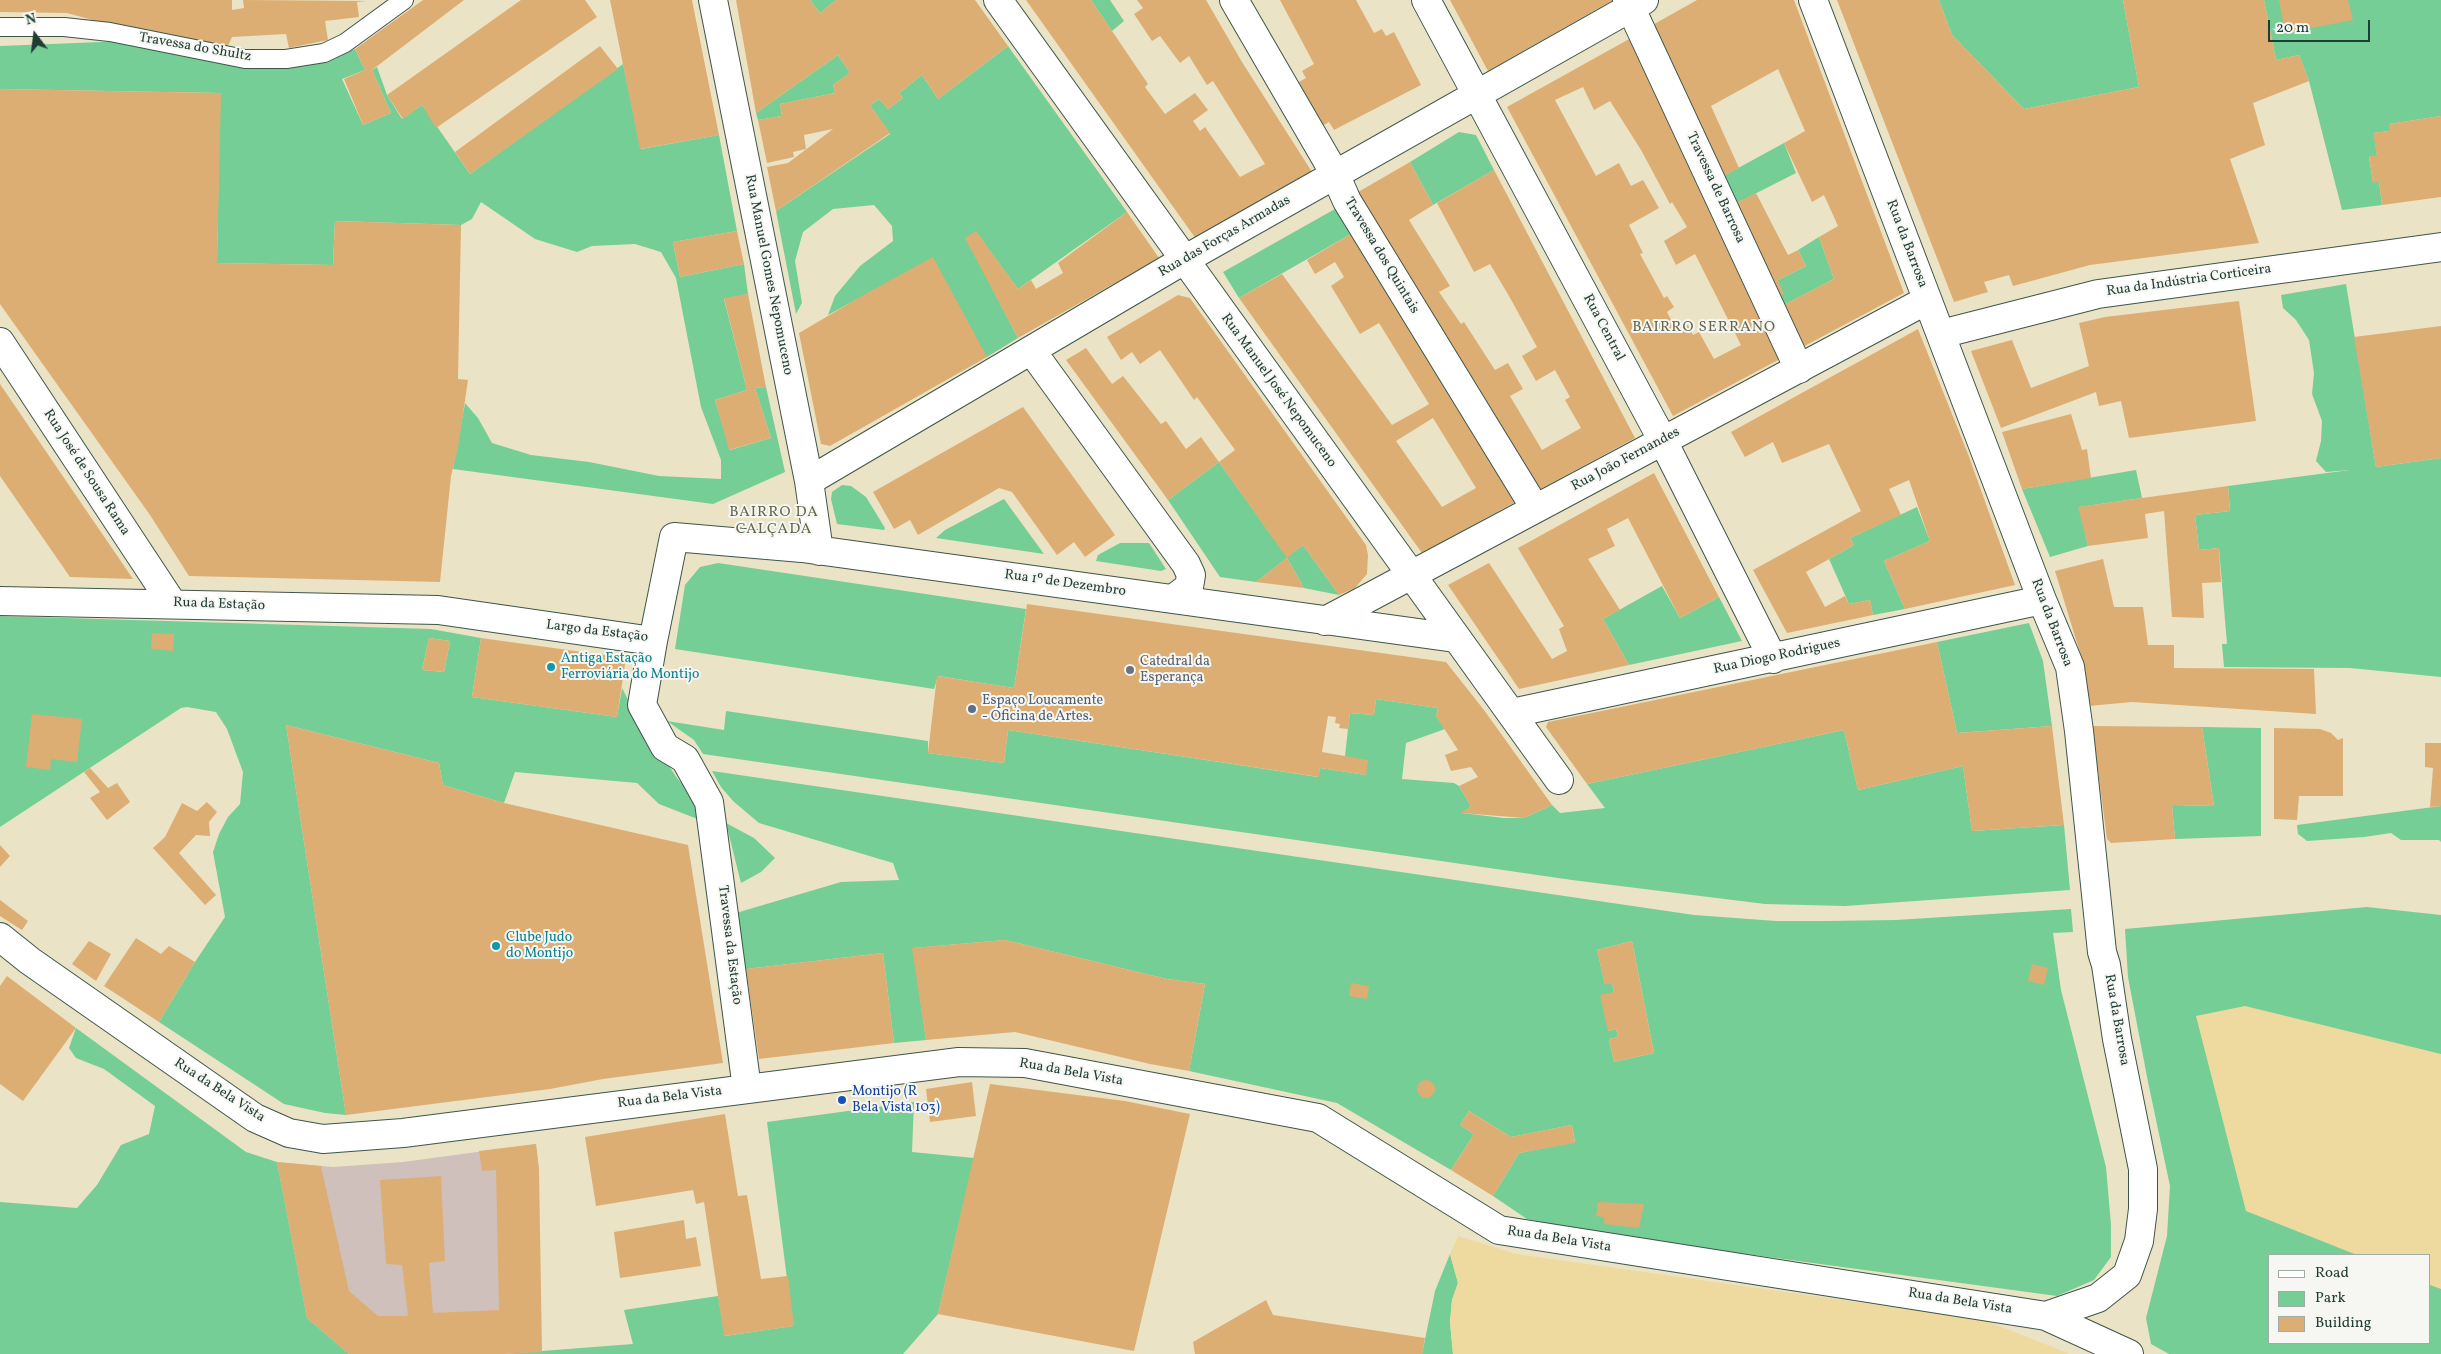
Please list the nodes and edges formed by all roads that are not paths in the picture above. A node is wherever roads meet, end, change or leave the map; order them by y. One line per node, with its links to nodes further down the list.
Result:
1 (404, 0): 8 (lane, Travessa do Shultz)
2 (713, 0): 19 (street, Rua Manuel Gomes Nepomuceno)
3 (998, 0): 12 (street, Rua Manuel José Nepomuceno)
4 (1234, 0): 10 (street, Travessa dos Quintais)
5 (1426, 0): 9 (street, Rua Central)
6 (1813, 0): 13 (street, Rua da Barrosa)
7 (1634, 3): 9 (street, Rua das Forças Armadas); 17 (street, Travessa de Barrosa)
8 (0, 27)
9 (1477, 94): 10 (street, Rua das Forças Armadas); 18 (street, Rua Central)
10 (1335, 174): 12 (street, Rua das Forças Armadas); 20 (street, Travessa dos Quintais)
11 (2441, 247): 14 (street, Rua da Indústria Corticeira)
12 (1184, 260): 16 (street, Rua das Forças Armadas); 23 (street, Rua Manuel José Nepomuceno)
13 (1927, 300): 14 (street, Rua da Barrosa); 17 (street, Rua João Fernandes)
14 (1941, 334): 25 (street, Rua da Barrosa)
15 (0, 342): 27 (street, Rua José de Sousa Rama)
16 (1031, 350): 19 (street, Rua das Forças Armadas); 24 (street)
17 (1799, 369): 18 (street, Rua João Fernandes)
18 (1663, 441): 20 (street, Rua João Fernandes); 32 (street, Rua Central)
19 (809, 481): 22 (street, Rua Manuel Gomes Nepomuceno)
20 (1535, 508): 23 (street, Rua João Fernandes)
21 (674, 537): 22 (street, Rua 1º de Dezembro); 31 (street, Largo da Estação)
22 (819, 551): 24 (street, Rua 1º de Dezembro)
23 (1410, 574): 29 (street, Rua João Fernandes); 30 (street, Rua Manuel José Nepomuceno)
24 (1173, 599): 29 (street, Rua 1º de Dezembro)
25 (2042, 600): 32 (street, Rua Diogo Rodrigues); 37 (street, Rua da Barrosa)
26 (0, 601): 27 (street, Rua da Estação)
27 (172, 603): 28 (street, Rua da Estação)
28 (438, 610): 31 (street, Largo da Estação)
29 (1325, 621): 30 (street, Rua 1º de Dezembro)
30 (1455, 638): 33 (street, Rua Manuel José Nepomuceno)
31 (653, 641): 36 (street, Travessa da Estação)
32 (1773, 659): 33 (street, Rua Diogo Rodrigues)
33 (1512, 713): 34 (street, Rua Manuel José Nepomuceno)
34 (1559, 780)
35 (0, 937): 36 (street, Rua da Bela Vista)
36 (747, 1088): 37 (street, Rua da Bela Vista)
37 (2046, 1316): 38 (street, Rua da Bela Vista)
38 (2129, 1354)

